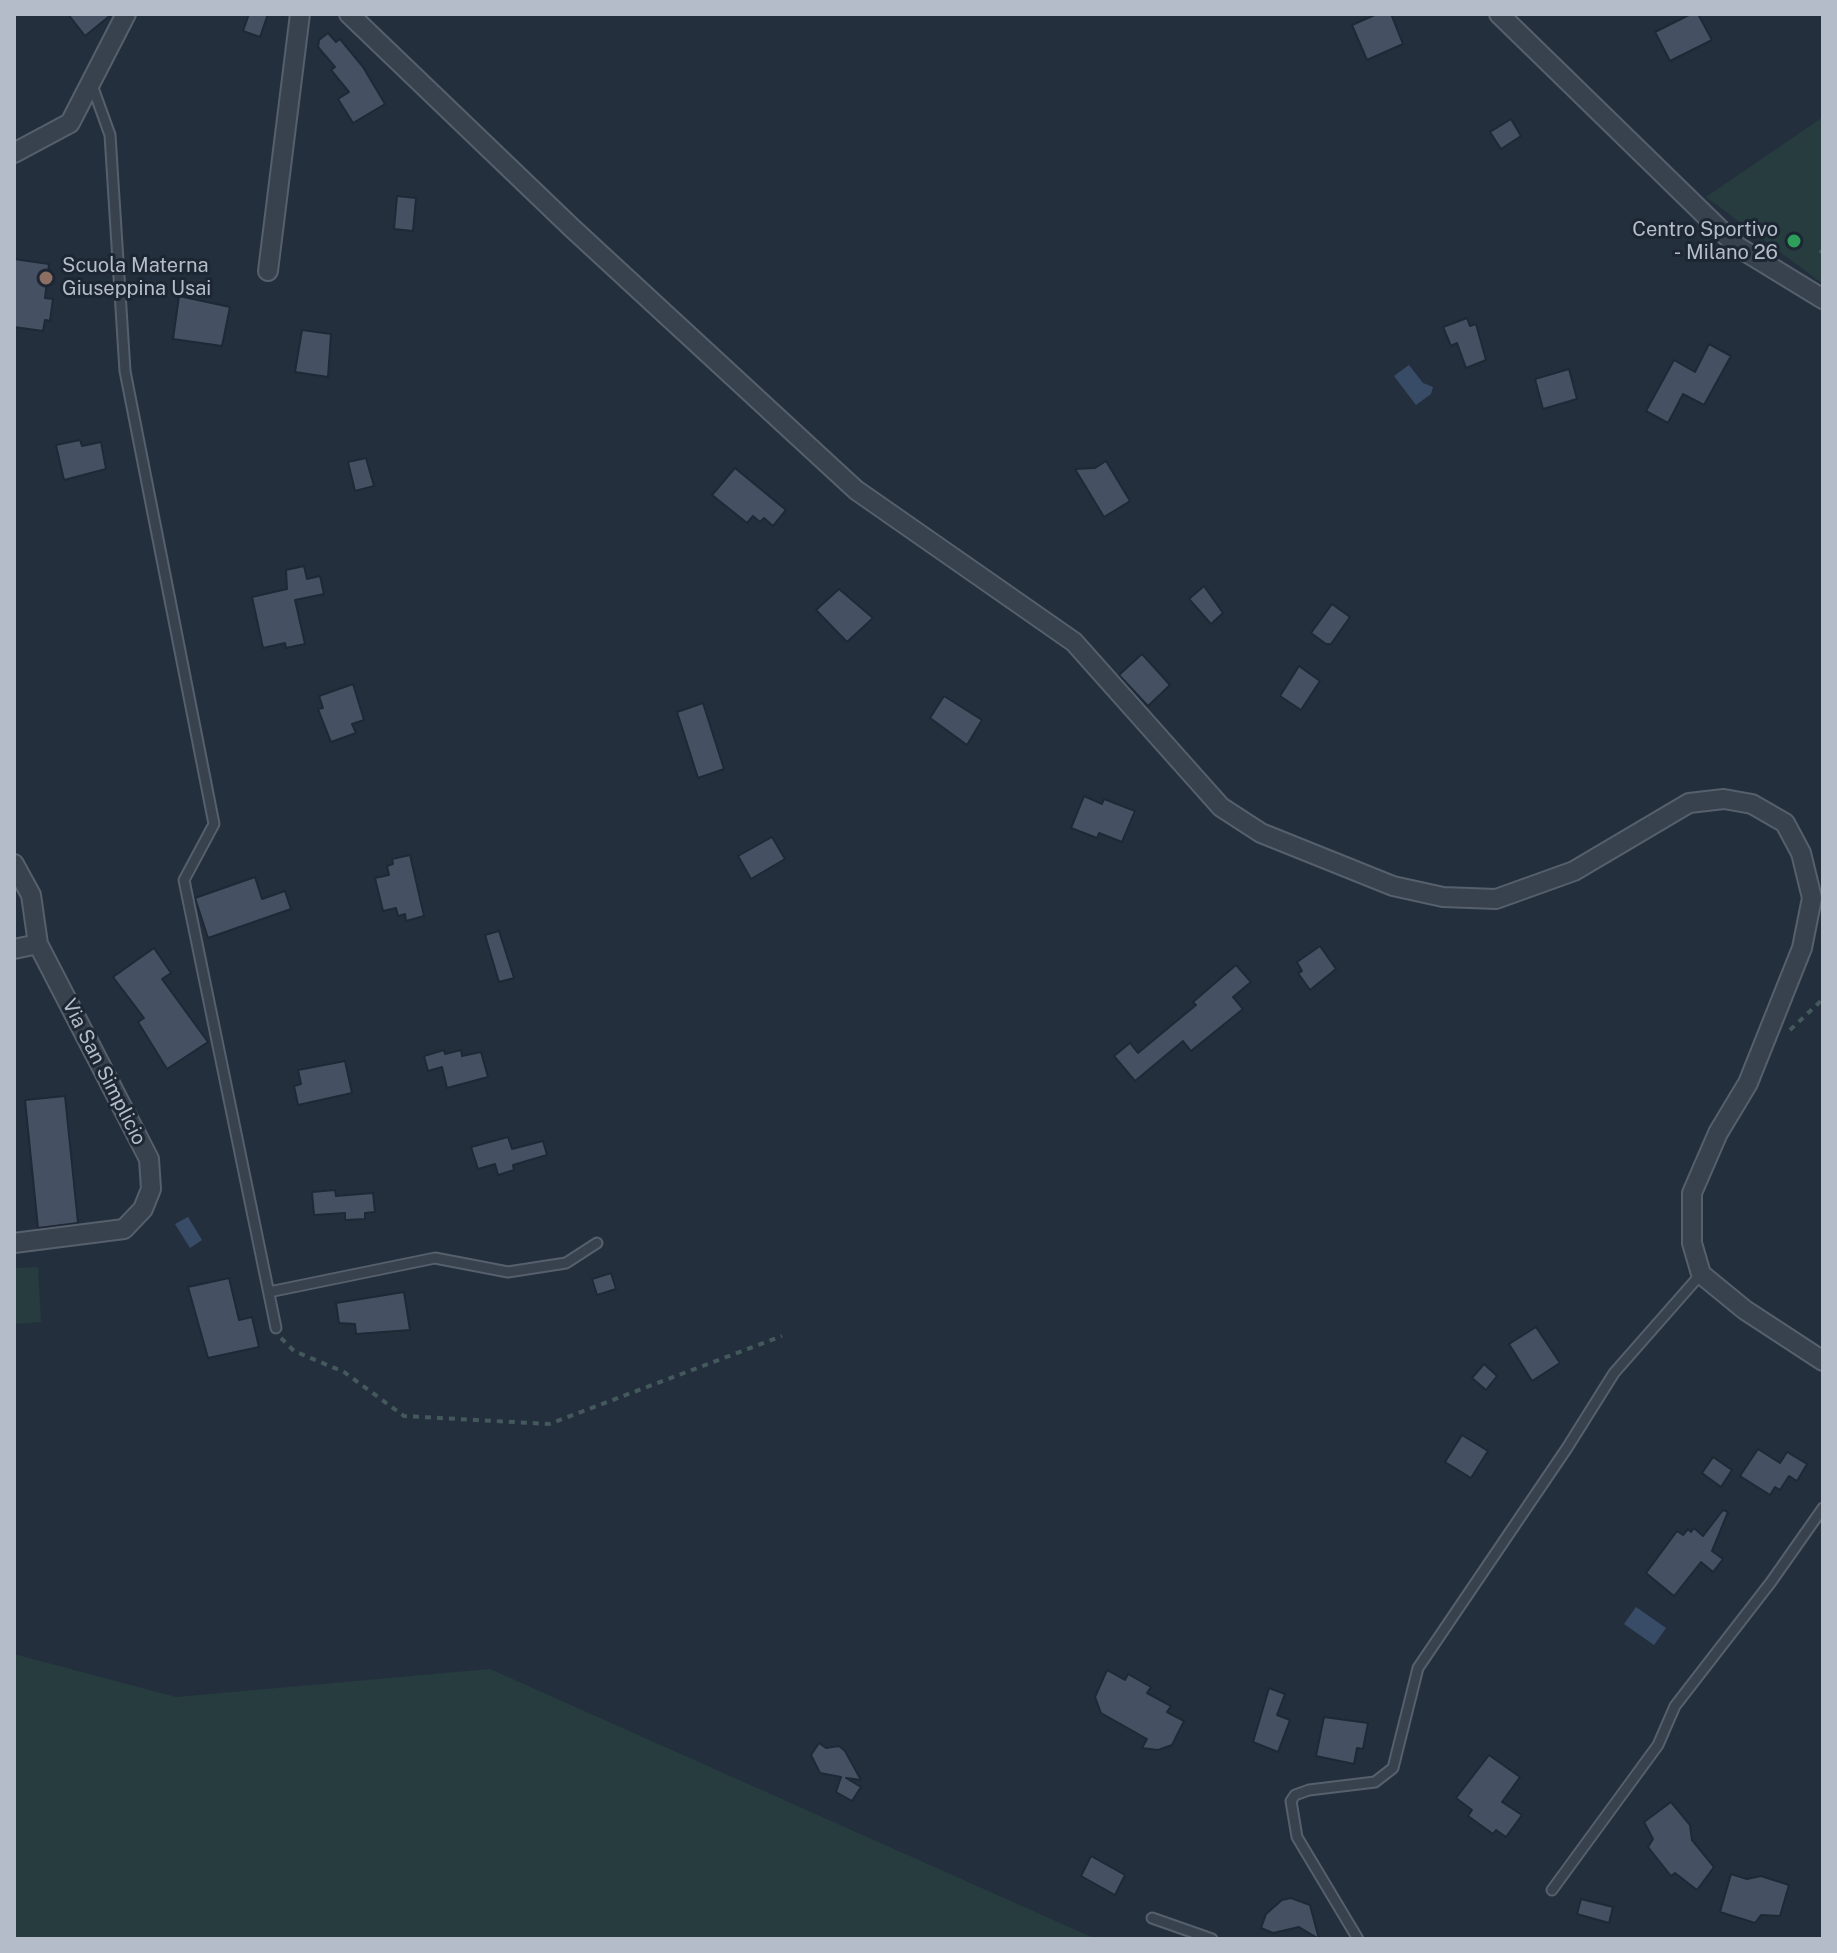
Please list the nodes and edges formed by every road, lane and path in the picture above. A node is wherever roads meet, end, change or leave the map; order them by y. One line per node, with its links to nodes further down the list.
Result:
1 (126, 14): 5 (street)
2 (300, 14): 7 (street)
3 (349, 14): 14 (street)
4 (1499, 14): 8 (street)
5 (92, 85): 6 (street); 15 (lane)
6 (14, 153)
7 (268, 271)
8 (1823, 299)
9 (14, 864): 10 (street, Via San Simplicio)
10 (38, 944): 11 (street); 12 (street, Via San Simplicio)
11 (14, 949)
12 (14, 1243)
13 (597, 1243): 15 (lane)
14 (1701, 1274): 18 (street); 23 (lane)
15 (269, 1292): 16 (lane)
16 (276, 1328): 17 (path)
17 (782, 1336)
18 (1823, 1361)
19 (1823, 1508): 20 (lane)
20 (1552, 1890)
21 (1152, 1918): 22 (lane)
22 (1212, 1939)
23 (1358, 1939)

